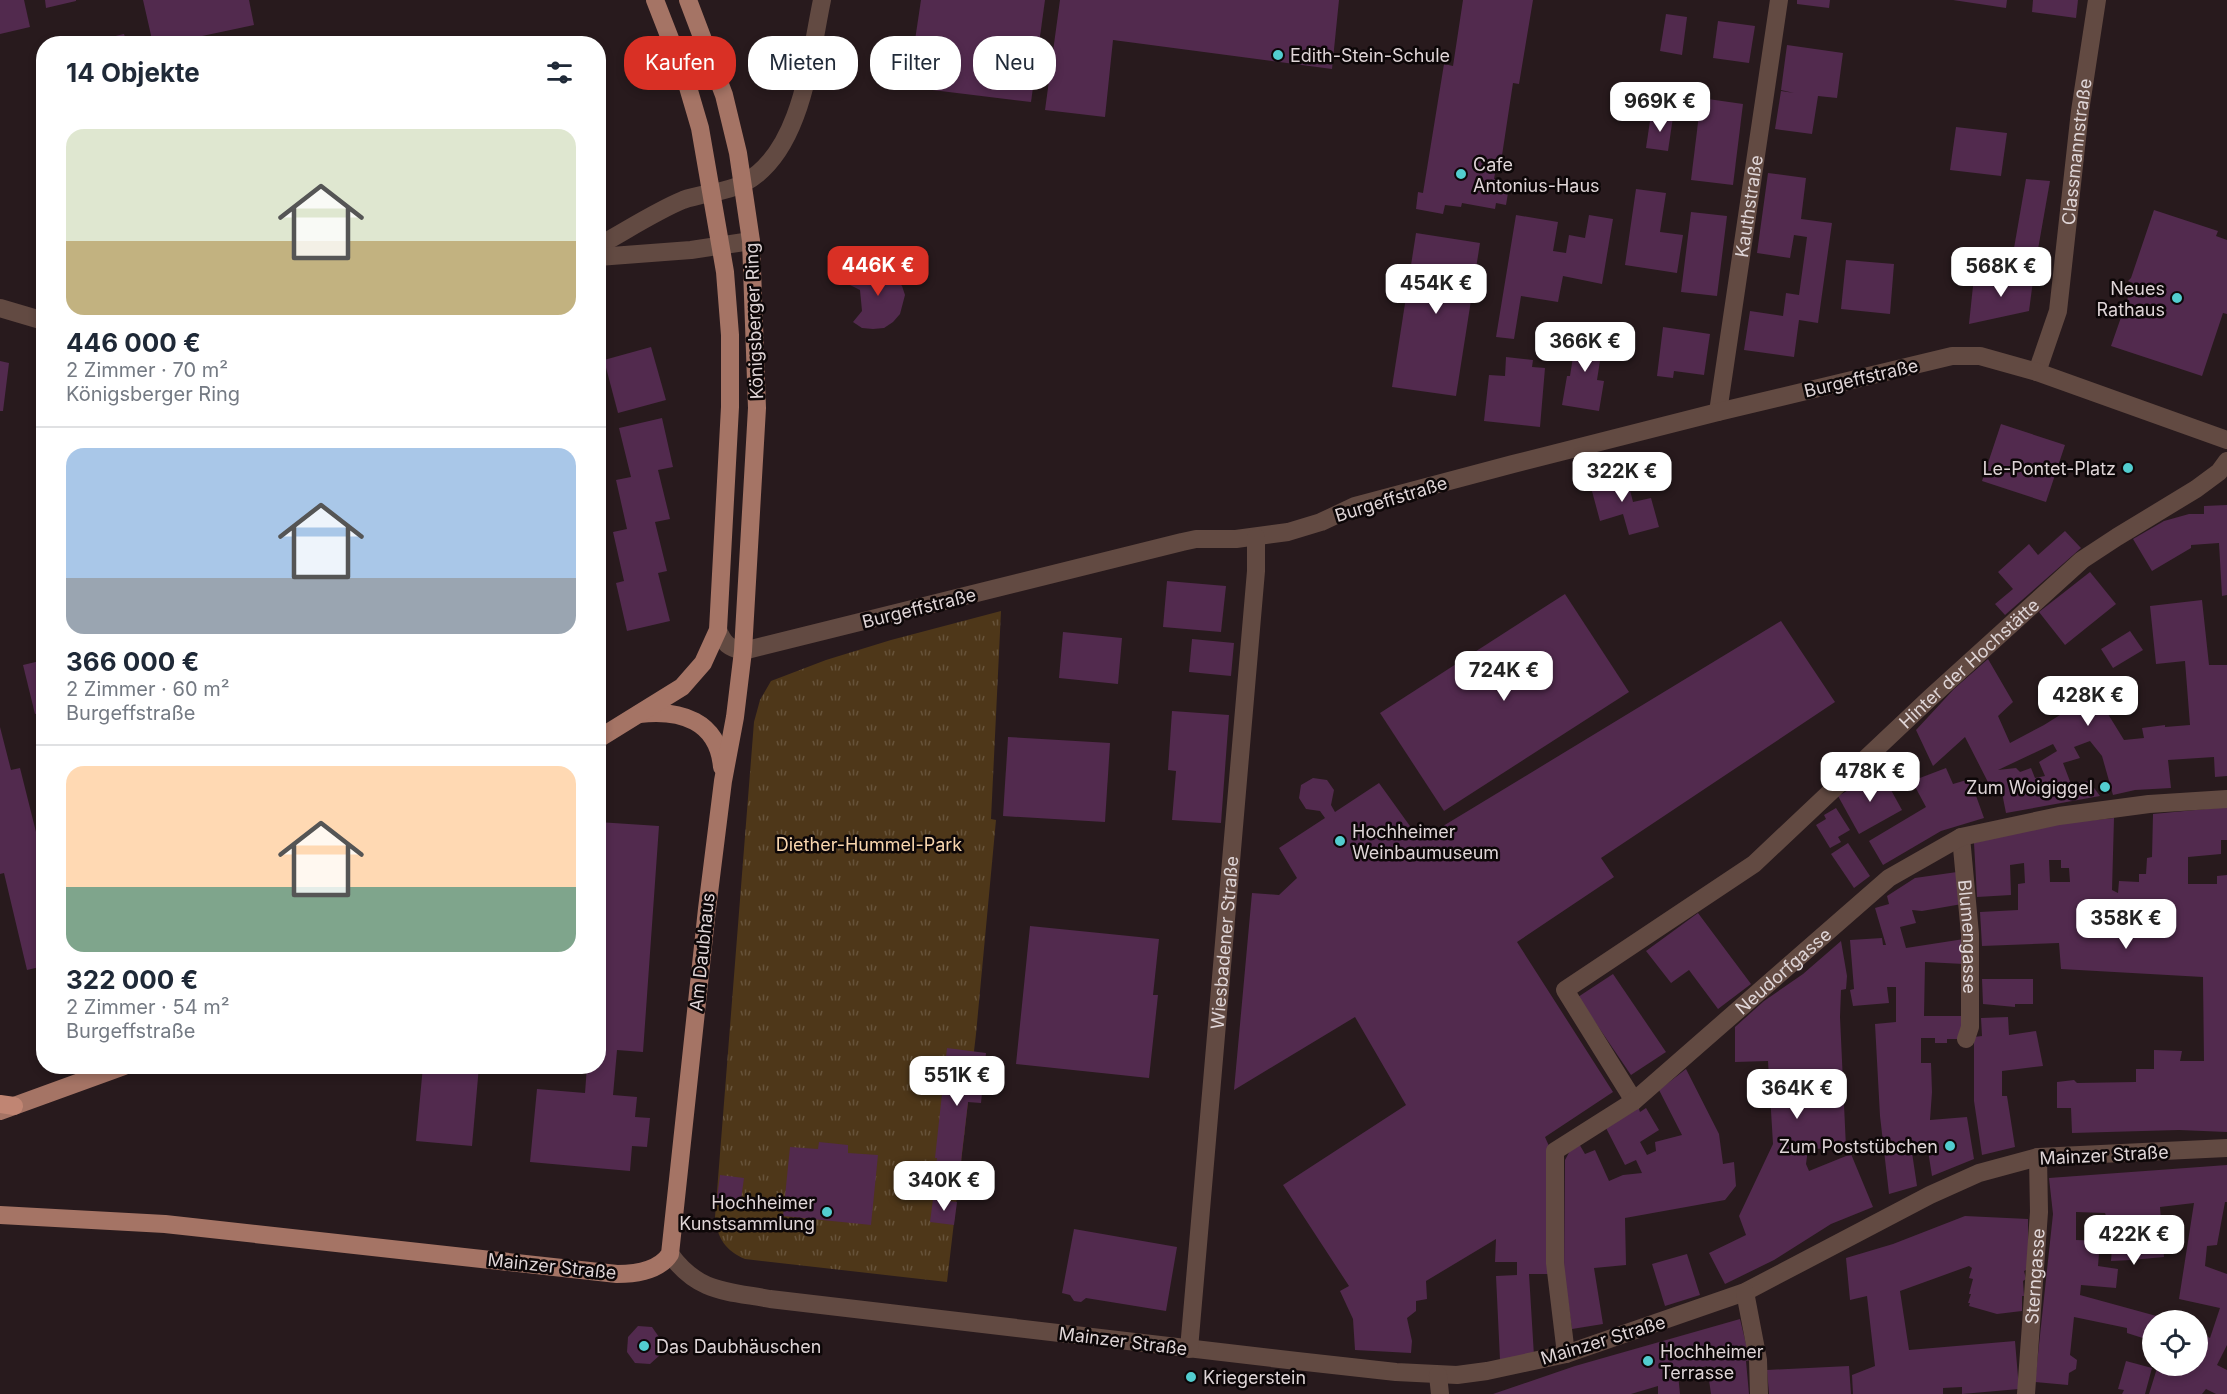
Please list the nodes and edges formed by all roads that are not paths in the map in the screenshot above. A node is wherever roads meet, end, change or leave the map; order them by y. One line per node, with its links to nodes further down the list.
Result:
1 (655, 0): 7 (main road, Königsberger Ring)
2 (688, 0): 6 (main road, Königsberger Ring)
3 (822, 0): 6 (street)
4 (1779, 0): 15 (street, Kauthstraße)
5 (2097, 0): 14 (street, Classmannstraße)
6 (743, 184): 7 (street); 8 (main road, Königsberger Ring)
7 (710, 192): 9 (street); 10 (main road, Königsberger Ring)
8 (751, 241): 10 (street); 20 (main road, Königsberger Ring)
9 (606, 242)
10 (720, 246): 11 (street); 19 (main road, Königsberger Ring)
11 (606, 256)
12 (0, 308): 13 (street)
13 (36, 319)
14 (2037, 372): 15 (street, Burgeffstraße); 16 (street, Burgeffstraße)
15 (1718, 411): 18 (street, Burgeffstraße)
16 (2227, 440)
17 (2227, 461): 28 (street, Hinter der Hochstätte)
18 (1256, 537): 20 (street, Burgeffstraße); 35 (street, Wiesbadener Straße)
19 (718, 630): 20 (street); 21 (main road)
20 (743, 651): 23 (main road, Am Daubhaus)
21 (638, 714): 22 (main road); 23 (main road)
22 (606, 734)
23 (723, 781): 33 (main road, Am Daubhaus)
24 (2227, 799): 25 (street, Neudorfgasse)
25 (1961, 837): 26 (street, Blumengasse); 28 (street, Neudorfgasse)
26 (1966, 1039)
27 (101, 1074): 29 (main road)
28 (1634, 1101): 36 (street, Neudorfgasse)
29 (5, 1107)
30 (2227, 1148): 31 (street, Mainzer Straße)
31 (2038, 1157): 34 (street, Mainzer Straße); 40 (street, Sterngasse)
32 (0, 1215): 33 (main road, Mainzer Straße)
33 (670, 1254): 35 (street, Mainzer Straße)
34 (1745, 1293): 36 (street, Mainzer Straße); 39 (street)
35 (1190, 1349): 37 (street, Mainzer Straße)
36 (1566, 1354): 37 (street, Mainzer Straße)
37 (1438, 1375): 38 (street)
38 (1440, 1394)
39 (1759, 1394)
40 (2026, 1394)

